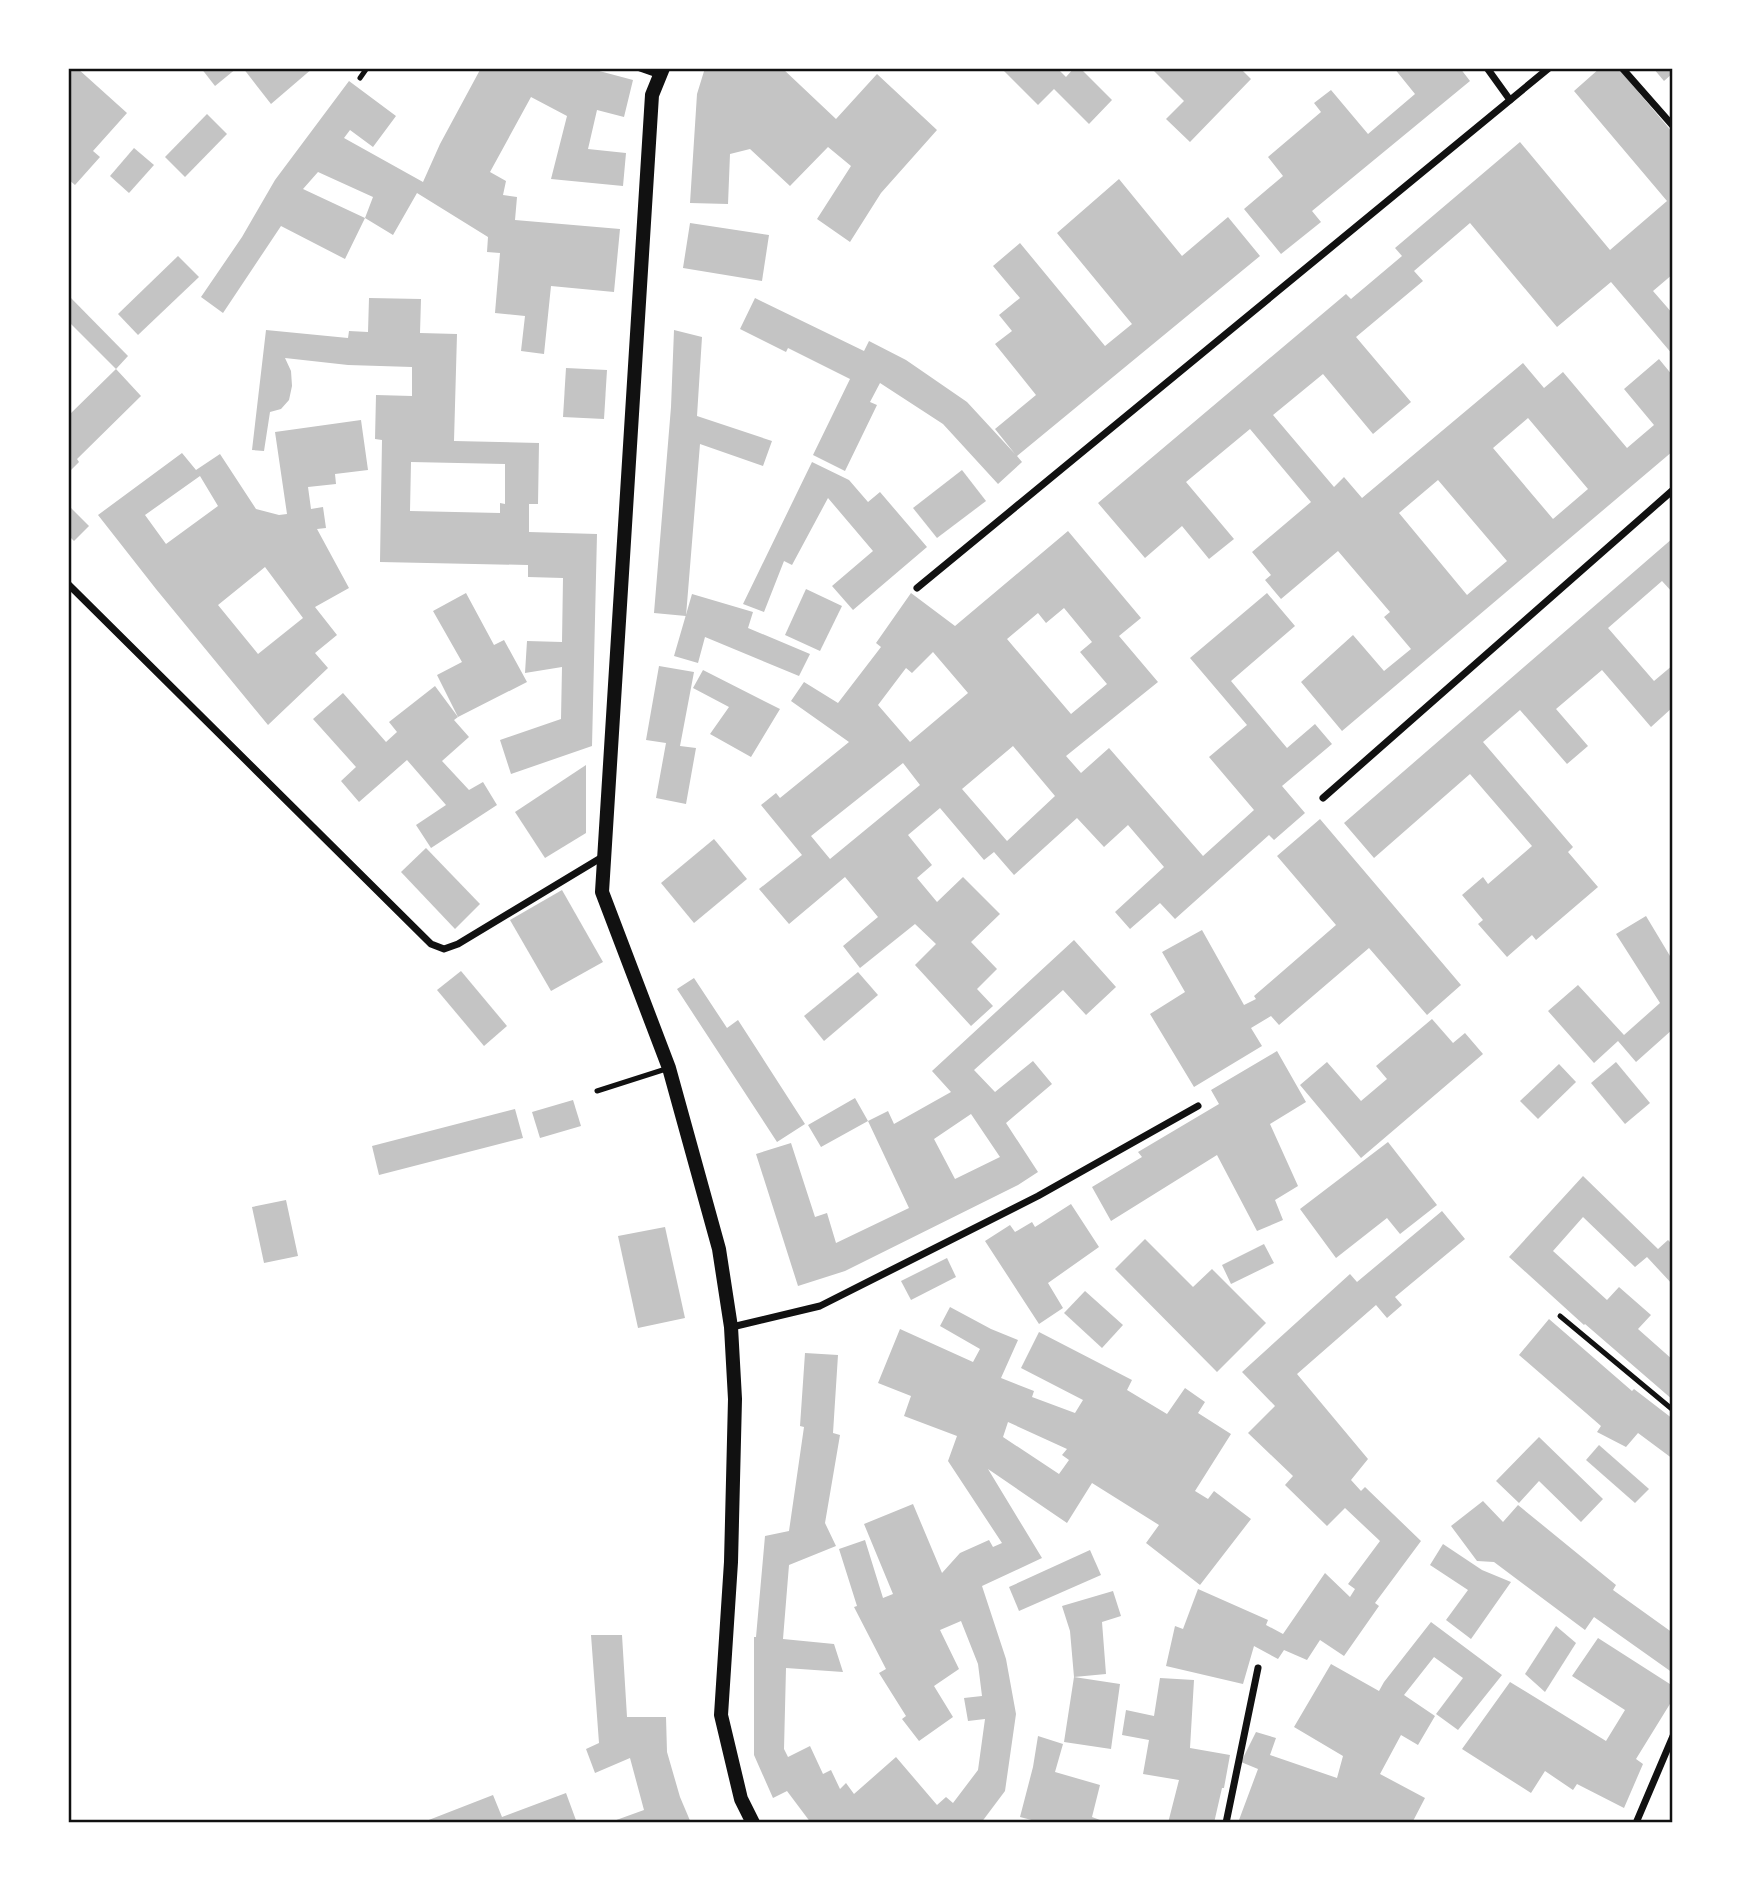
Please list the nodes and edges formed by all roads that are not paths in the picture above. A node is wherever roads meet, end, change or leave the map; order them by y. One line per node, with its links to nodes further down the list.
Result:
1 (367, 68): 7 (lane)
2 (640, 68): 6 (street)
3 (1488, 68): 8 (street)
4 (1549, 68): 8 (street)
5 (1622, 68): 9 (street)
6 (661, 72): 14 (main road)
7 (359, 78)
8 (1510, 100): 12 (street)
9 (1673, 126)
10 (1673, 490): 13 (street)
11 (68, 584): 14 (street)
12 (917, 588)
13 (1323, 798)
14 (605, 856): 15 (main road)
15 (669, 1068): 16 (lane); 19 (main road)
16 (597, 1091)
17 (1198, 1106): 19 (street)
18 (1560, 1316): 20 (lane)
19 (731, 1327): 23 (main road)
20 (1673, 1410)
21 (1258, 1668): 24 (street)
22 (1673, 1736): 25 (street)
23 (753, 1823)
24 (1226, 1823)
25 (1636, 1823)

